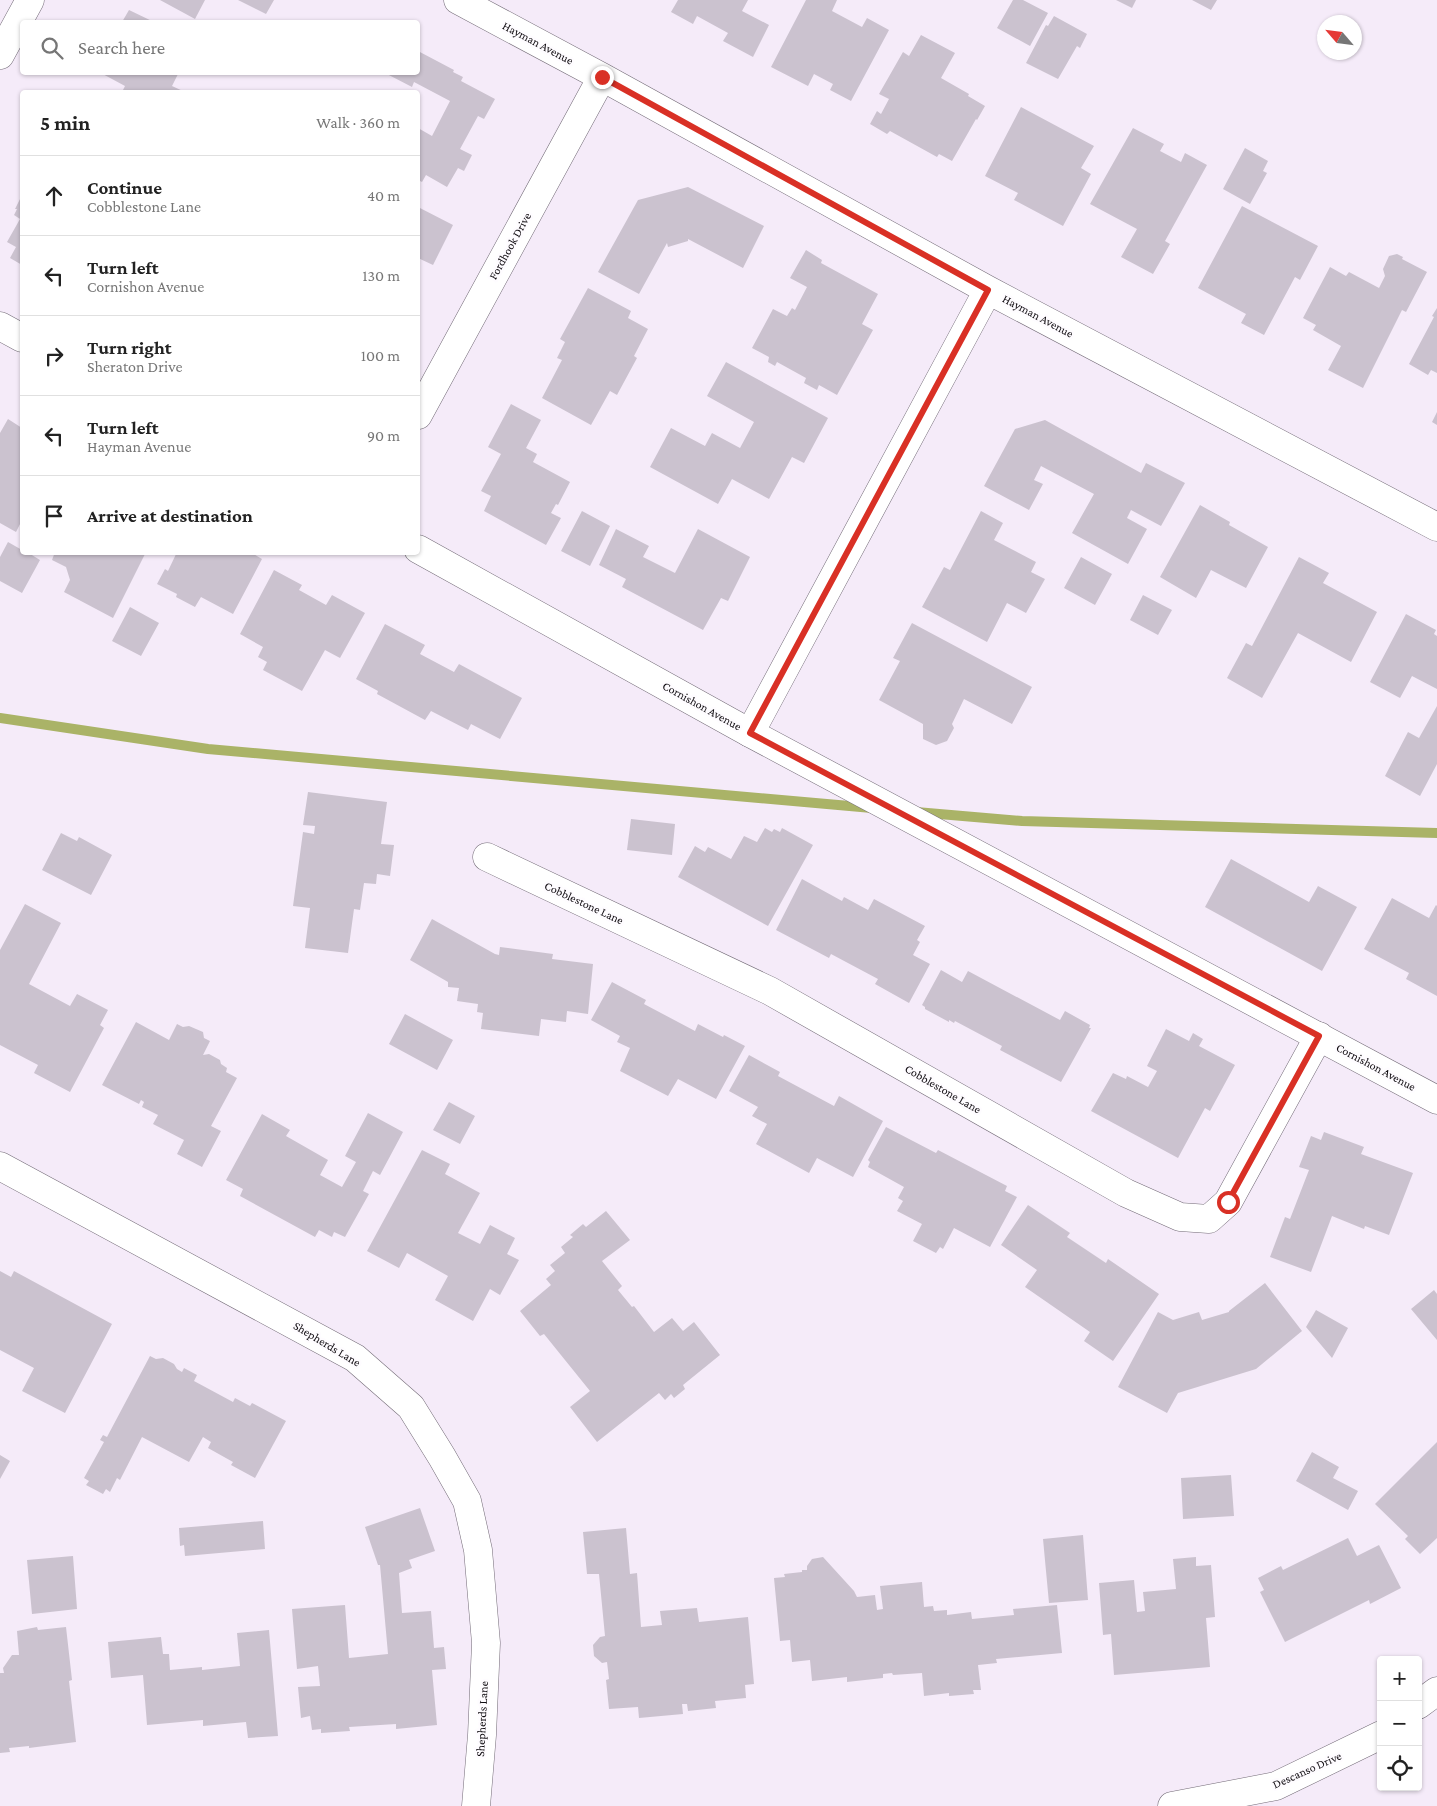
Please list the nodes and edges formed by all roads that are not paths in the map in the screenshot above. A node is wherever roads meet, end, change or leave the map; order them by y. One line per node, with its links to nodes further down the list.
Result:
1 (30, 0): 3 (street)
2 (458, 0): 4 (street, Hayman Avenue)
3 (0, 55)
4 (602, 77): 5 (street, Hayman Avenue); 8 (street, Fordhook Drive)
5 (988, 290): 9 (street, Hayman Avenue); 11 (street)
6 (0, 326): 7 (street)
7 (20, 337)
8 (420, 411)
9 (1437, 527)
10 (420, 550): 11 (street, Cornishon Avenue)
11 (750, 733): 13 (street, Cornishon Avenue)
12 (487, 857): 13 (street, Cobblestone Lane)
13 (1319, 1036): 14 (street, Cornishon Avenue)
14 (1437, 1100)
15 (0, 1166): 19 (street, Shepherds Lane)
16 (1437, 1690): 17 (street)
17 (1422, 1702)
18 (1377, 1737): 20 (street, Descanso Drive)
19 (476, 1806)
20 (1172, 1806)

